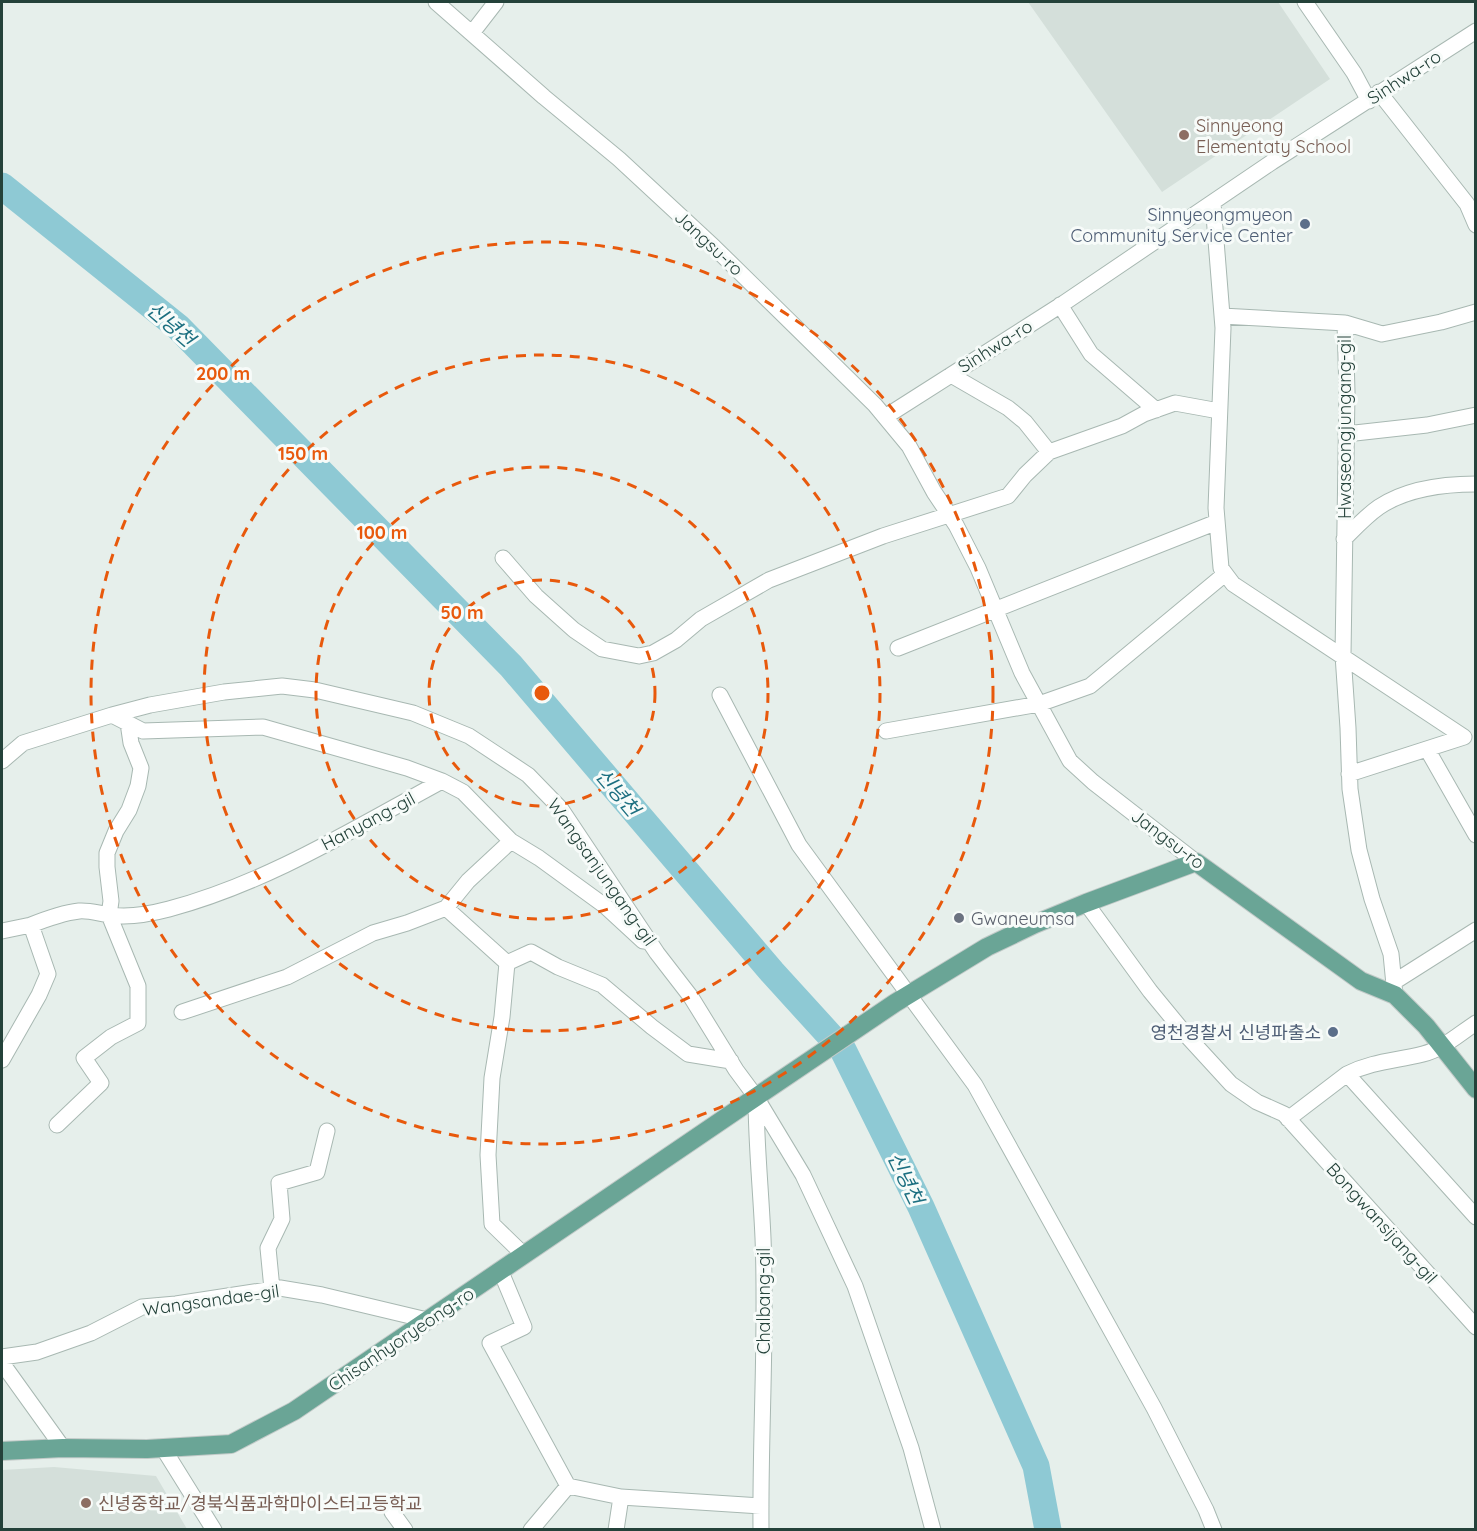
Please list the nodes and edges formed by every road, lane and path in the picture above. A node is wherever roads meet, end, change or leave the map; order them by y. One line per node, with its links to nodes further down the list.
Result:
1 (436, 2): 5 (street, Jangsu-ro)
2 (496, 2): 5 (street)
3 (1305, 2): 6 (street)
4 (1476, 31): 6 (street, Sinhwa-ro)
5 (472, 33): 17 (street, Jangsu-ro)
6 (1374, 97): 7 (street, Sinhwa-ro); 8 (street)
7 (1213, 203): 9 (street, Sinhwa-ro); 11 (street)
8 (1476, 225)
9 (1060, 305): 13 (street, Sinhwa-ro); 14 (street)
10 (1476, 312): 12 (street)
11 (1222, 316): 12 (street, Hwaseongjungang-gil); 15 (street)
12 (1345, 323): 18 (street, Hwaseongjungang-gil)
13 (951, 375): 17 (street, Sinhwa-ro); 19 (street, Sinhwa-ro)
14 (1156, 410): 15 (street); 19 (street)
15 (1218, 411): 22 (street)
16 (1476, 415): 18 (street)
17 (885, 417): 21 (street, Jangsu-ro)
18 (1346, 434): 23 (street, Hwaseongjungang-gil)
19 (1049, 452): 21 (street)
20 (1476, 484): 23 (street)
21 (949, 515): 24 (street); 26 (street, Jangsu-ro)
22 (1217, 522): 25 (street); 26 (street)
23 (1344, 539): 28 (street, Hwaseongjungang-gil)
24 (503, 558)
25 (1225, 574): 28 (street); 30 (street)
26 (995, 608): 27 (street); 30 (street, Jangsu-ro)
27 (898, 648)
28 (1343, 655): 34 (street); 37 (street, Hwaseongjungang-gil)
29 (720, 695): 51 (street)
30 (1039, 704): 33 (street); 41 (street, Jangsu-ro)
31 (112, 715): 32 (street); 36 (street, Wangsanjungang-gil); 48 (street, Wangsanjungang-gil)
32 (128, 723): 38 (street); 44 (street)
33 (886, 731)
34 (1470, 735): 35 (street)
35 (1427, 749): 37 (street); 39 (street)
36 (2, 761)
37 (1349, 774): 50 (street, Hwaseongjungang-gil)
38 (442, 781): 40 (street); 44 (street, Hanyang-gil)
39 (1476, 835)
40 (511, 841): 43 (street); 48 (street)
41 (1196, 862): 42 (main road); 50 (main road, Jangsu-ro)
42 (1086, 903): 51 (main road); 60 (street, Bongwansijang-gil)
43 (446, 908): 49 (street); 52 (street)
44 (109, 915): 45 (street, Hanyang-gil); 61 (street)
45 (31, 925): 47 (street, Hanyang-gil); 55 (street)
46 (1476, 930): 50 (street)
47 (2, 931)
48 (657, 952): 56 (street, Wangsanjungang-gil)
49 (507, 963): 56 (street); 64 (street)
50 (1394, 988): 54 (main road, Jangsu-ro)
51 (902, 999): 59 (main road, Chisanhyoryeong-ro); 84 (street)
52 (182, 1012)
53 (1476, 1023): 54 (street)
54 (1442, 1047): 57 (street); 58 (main road, Jangsu-ro)
55 (2, 1060)
56 (731, 1061): 59 (street, Wangsanjungang-gil)
57 (1347, 1074): 60 (street); 63 (street)
58 (1476, 1089)
59 (756, 1096): 64 (main road, Chisanhyoryeong-ro); 76 (street, Chalbang-gil); 83 (street, Wangsanjungang-gil)
60 (1288, 1119): 68 (street, Bongwansijang-gil)
61 (57, 1125)
62 (327, 1131): 66 (street)
63 (1476, 1217)
64 (524, 1255): 65 (main road, Chisanhyoryeong-ro)
65 (501, 1272): 67 (main road, Chisanhyoryeong-ro); 74 (street)
66 (272, 1289): 67 (street, Wangsandae-gil); 69 (street, Wangsandae-gil)
67 (427, 1320): 72 (main road, Chisanhyoryeong-ro)
68 (1474, 1321)
69 (2, 1357)
70 (2, 1363): 71 (street)
71 (63, 1448): 72 (main road, Chisanhyoryeong-ro); 73 (main road, Chisanhyoryeong-ro)
72 (163, 1448): 78 (street)
73 (2, 1451)
74 (568, 1486): 75 (street); 80 (street)
75 (621, 1497): 76 (street); 81 (street)
76 (761, 1506): 82 (street, Chalbang-gil)
77 (392, 1512): 79 (street)
78 (214, 1530)
79 (405, 1530)
80 (531, 1530)
81 (616, 1530)
82 (761, 1530)
83 (933, 1530)
84 (1214, 1530)

